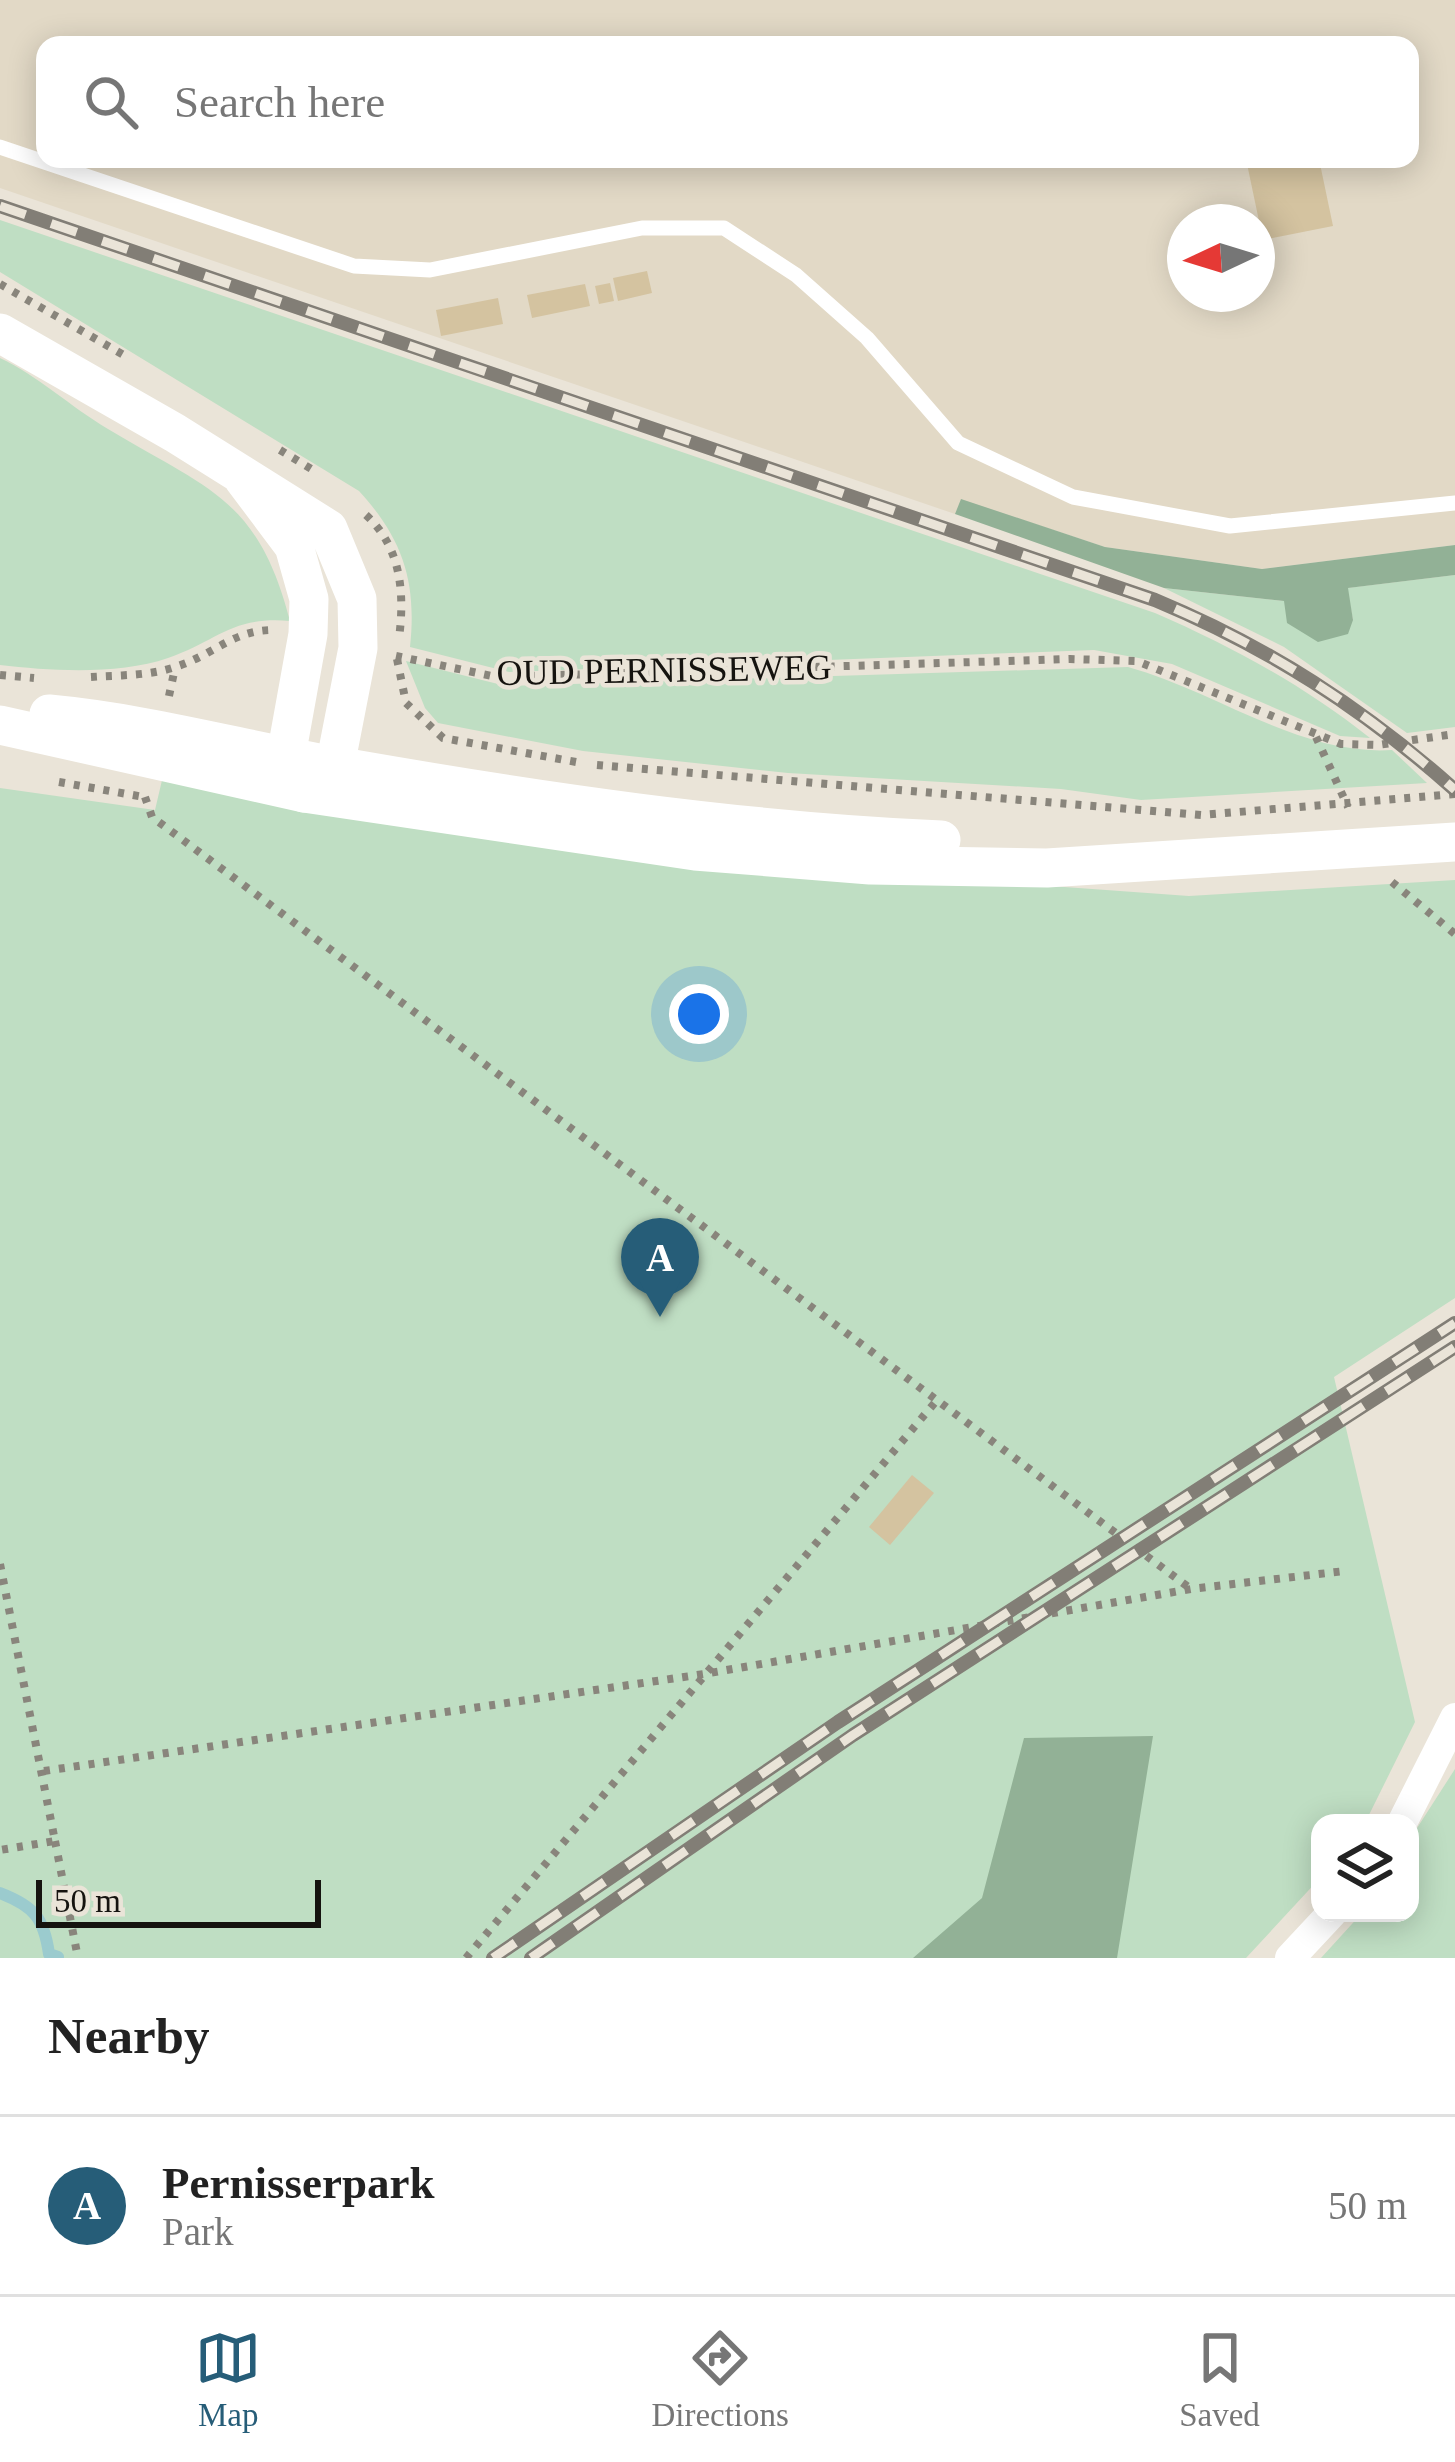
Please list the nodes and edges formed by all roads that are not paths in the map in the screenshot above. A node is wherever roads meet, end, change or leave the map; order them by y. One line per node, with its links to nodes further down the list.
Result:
1 (0, 147): 2 (lane)
2 (36, 159)
3 (62, 168): 6 (lane)
4 (0, 334): 5 (street)
5 (243, 478): 9 (street); 10 (street)
6 (1455, 503)
7 (0, 712): 9 (street)
8 (0, 725): 11 (street)
9 (286, 756): 10 (street); 11 (street)
10 (335, 766): 11 (street); 13 (street)
11 (304, 794): 13 (street)
12 (1455, 842): 13 (street)
13 (1203, 858)
14 (1455, 1718): 15 (street)
15 (1407, 1814)
16 (1324, 1922): 17 (street)
17 (1290, 1958)

